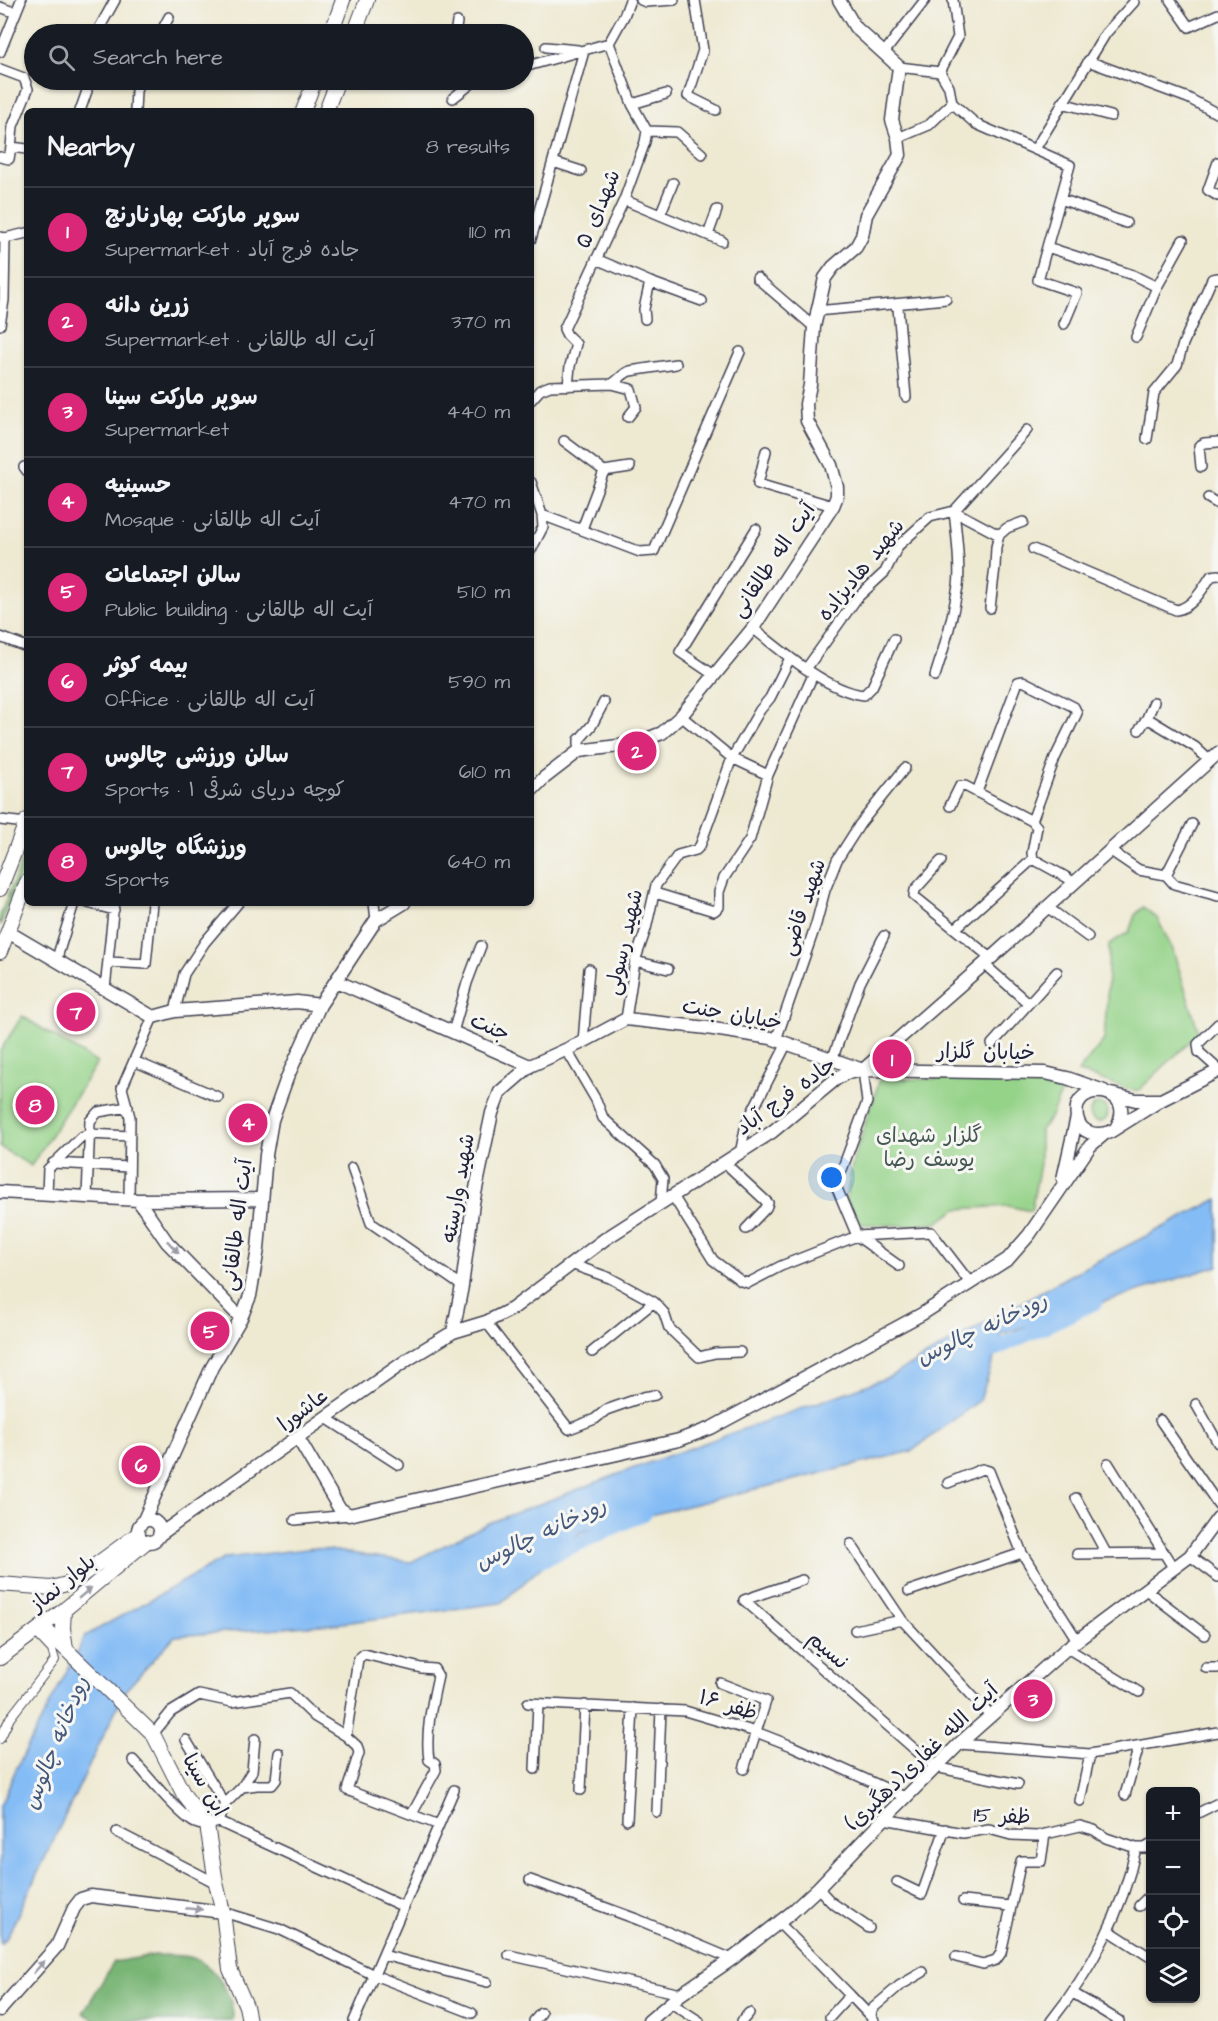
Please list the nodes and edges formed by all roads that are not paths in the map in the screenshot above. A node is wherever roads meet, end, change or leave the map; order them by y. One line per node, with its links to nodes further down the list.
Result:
1 (21, 0): 15 (street)
2 (115, 0): 18 (street)
3 (343, 0): 20 (main road)
4 (367, 0): 21 (main road)
5 (630, 0): 22 (street)
6 (641, 0): 7 (street)
7 (674, 0)
8 (695, 0): 48 (street)
9 (839, 0): 26 (street)
10 (925, 0): 26 (street)
11 (953, 0): 31 (street)
12 (1170, 0): 16 (street)
13 (1134, 2): 27 (street)
14 (0, 7): 15 (street)
15 (16, 13): 25 (street)
16 (1218, 14)
17 (169, 17): 19 (street)
18 (102, 24)
19 (165, 24)
20 (335, 24)
21 (358, 24)
22 (609, 43): 24 (street); 43 (street)
23 (546, 47): 24 (street)
24 (584, 51): 28 (street); 58 (street)
25 (0, 52)
26 (883, 54): 29 (street)
27 (1088, 61): 42 (street); 49 (street)
28 (534, 64)
29 (899, 67): 31 (street); 52 (street, آیت اله طالقانی)
30 (0, 69): 32 (street)
31 (940, 72): 41 (street)
32 (24, 78)
33 (28, 90): 53 (street)
34 (87, 90): 44 (street)
35 (136, 90): 45 (street)
36 (311, 90): 46 (main road)
37 (334, 90): 47 (main road)
38 (463, 90): 40 (street)
39 (666, 94): 43 (street)
40 (453, 98)
41 (952, 103): 52 (street); 55 (street)
42 (1062, 103): 50 (street); 55 (street)
43 (632, 104): 51 (street)
44 (81, 108)
45 (135, 108)
46 (304, 108)
47 (327, 108)
48 (716, 110)
49 (1218, 114)
50 (1111, 116)
51 (647, 131): 56 (street); 64 (street, شهدای ۵)
52 (898, 138): 84 (street, آیت اله طالقانی)
53 (11, 147): 54 (street); 57 (street)
54 (24, 149)
55 (1035, 149): 63 (street)
56 (702, 154)
57 (0, 157)
58 (553, 162): 60 (street); 68 (street)
59 (1218, 162): 62 (street)
60 (581, 171)
61 (673, 183): 66 (street)
62 (1218, 196)
63 (1061, 199): 67 (street); 74 (street)
64 (624, 200): 66 (street); 75 (street, شهدای ۵)
65 (717, 210): 70 (street)
66 (660, 216): 70 (street)
67 (1126, 224)
68 (534, 228)
69 (24, 234): 71 (street)
70 (708, 235): 73 (street)
71 (3, 238): 81 (street)
72 (1183, 240): 79 (street)
73 (722, 241)
74 (1047, 247): 79 (street); 86 (street)
75 (597, 259): 78 (street); 93 (street, شهدای ۵)
76 (757, 278): 88 (street)
77 (1215, 278): 98 (street)
78 (650, 282): 82 (street); 85 (street)
79 (1157, 287): 89 (street)
80 (946, 299): 83 (street)
81 (2, 300): 87 (street)
82 (702, 301)
83 (893, 304): 84 (street); 95 (street)
84 (816, 311): 88 (street, آیت اله طالقانی)
85 (645, 319)
86 (1065, 324)
87 (0, 325)
88 (814, 327): 108 (street, آیت اله طالقانی)
89 (1136, 337)
90 (740, 352): 112 (street)
91 (676, 364): 92 (street)
92 (612, 384): 93 (street); 96 (street)
93 (568, 386): 94 (street)
94 (534, 397)
95 (906, 397)
96 (628, 417)
97 (1027, 430): 109 (street, شهید هادیزاده)
98 (1147, 438)
99 (564, 441): 104 (street)
100 (1218, 442): 103 (street)
101 (766, 451): 108 (street)
102 (630, 467): 104 (street)
103 (1201, 467)
104 (604, 471): 112 (street)
105 (534, 491): 110 (street)
106 (1208, 498): 107 (street)
107 (1218, 504)
108 (833, 506): 119 (street, آیت اله طالقانی)
109 (954, 511): 114 (street); 124 (street, شهید هادیزاده); 126 (street)
110 (542, 515): 112 (street); 115 (street)
111 (1023, 522): 114 (street)
112 (582, 529)
113 (756, 529): 125 (street)
114 (999, 534): 118 (street)
115 (534, 544)
116 (1033, 549): 117 (street)
117 (1218, 575)
118 (990, 608)
119 (753, 628): 123 (street); 125 (street, آیت اله طالقانی)
120 (0, 637): 122 (street)
121 (894, 639): 124 (street)
122 (24, 646)
123 (790, 658): 124 (street); 134 (street, شهید رسولی)
124 (810, 672): 136 (street, شهید هادیزاده)
125 (714, 675): 129 (street, آیت اله طالقانی)
126 (935, 676)
127 (604, 702): 132 (street)
128 (1154, 702): 130 (street)
129 (681, 716): 132 (street, آیت اله طالقانی); 134 (street)
130 (1147, 718): 131 (street); 133 (street)
131 (1139, 730)
132 (579, 751): 137 (street)
133 (1214, 757): 145 (street, جاده فرج آباد)
134 (732, 758): 136 (street); 152 (street, شهید رسولی)
135 (905, 768): 185 (street, شهید قاضی)
136 (768, 775): 152 (street, شهید هادیزاده)
137 (534, 789)
138 (977, 792): 139 (street); 141 (street); 141 (street)
139 (950, 806)
140 (0, 820): 142 (street)
141 (1032, 820): 146 (street)
142 (24, 821)
143 (1192, 824): 148 (street)
144 (24, 826): 150 (main road)
145 (1111, 851): 148 (street); 149 (street, جاده فرج آباد)
146 (1033, 859): 149 (street); 162 (street)
147 (940, 861): 162 (street)
148 (1166, 875): 153 (street)
149 (1074, 883): 160 (street, جاده فرج آباد)
150 (0, 889)
151 (24, 890): 163 (main road)
152 (655, 893): 169 (street, شهید رسولی)
153 (1218, 896)
154 (73, 906): 168 (street)
155 (152, 906): 171 (street)
156 (235, 906): 179 (street)
157 (374, 906): 161 (street)
158 (399, 906): 161 (street, آیت اله طالقانی)
159 (114, 907): 171 (street)
160 (1047, 907): 165 (street); 170 (street, جاده فرج آباد)
161 (376, 920): 175 (street, آیت اله طالقانی)
162 (955, 929): 170 (street)
163 (8, 932): 167 (main road); 168 (street)
164 (884, 936): 188 (street)
165 (1088, 937)
166 (481, 946): 183 (street)
167 (0, 952)
168 (56, 961): 176 (street)
169 (634, 961): 173 (street); 181 (street, شهید رسولی)
170 (988, 961): 177 (street); 191 (street, جاده فرج آباد)
171 (108, 962): 176 (street)
172 (589, 969): 184 (street)
173 (668, 969)
174 (1057, 972): 177 (street)
175 (336, 981): 178 (street, آیت اله طالقانی); 183 (street, جنت)
176 (105, 989): 180 (street)
177 (1028, 1003): 186 (street)
178 (320, 1005): 179 (street); 215 (street, آیت اله طالقانی)
179 (175, 1011): 180 (street)
180 (153, 1017): 189 (street)
181 (626, 1019): 184 (street); 185 (street, خیابان جنت)
182 (1218, 1024): 192 (street)
183 (453, 1032): 190 (street, جنت)
184 (583, 1042): 187 (street)
185 (782, 1042): 188 (street, خیابان جنت); 204 (street, شهید قاضی)
186 (992, 1044)
187 (566, 1049): 190 (street); 217 (street)
188 (832, 1060): 191 (street, خیابان جنت)
189 (134, 1061): 195 (street); 198 (street)
190 (530, 1066): 223 (street, شهید وارسته)
191 (863, 1070): 193 (street, خیابان گلزار); 204 (street, جاده فرج آباد); 219 (street)
192 (1218, 1070): 196 (street)
193 (1072, 1080): 194 (street, خیابان گلزار); 197 (street)
194 (1107, 1093): 196 (street, خیابان گلزار); 197 (street); 200 (street)
195 (218, 1097)
196 (1161, 1100): 200 (street)
197 (1078, 1104): 199 (street)
198 (128, 1107): 201 (street); 203 (street)
199 (1077, 1117): 202 (street); 210 (street)
200 (1116, 1128): 202 (street)
201 (89, 1134): 203 (street); 205 (street); 207 (street)
202 (1102, 1135): 210 (street)
203 (130, 1136): 208 (street)
204 (740, 1154): 206 (street, جاده فرج آباد)
205 (53, 1163): 207 (street); 212 (street)
206 (725, 1163): 213 (street, جاده فرج آباد); 218 (street)
207 (88, 1165): 208 (street); 214 (street)
208 (129, 1167): 216 (street)
209 (352, 1168): 223 (street)
210 (1061, 1186): 222 (street)
211 (0, 1192): 212 (street)
212 (46, 1194): 214 (street)
213 (673, 1196): 217 (street, جاده فرج آباد); 219 (street)
214 (87, 1197): 216 (street)
215 (262, 1199): 216 (street); 225 (street, آیت اله طالقانی)
216 (134, 1200): 225 (street, one-way to 225)
217 (661, 1203): 220 (street, جاده فرج آباد)
218 (746, 1229)
219 (857, 1236): 221 (street); 222 (street)
220 (571, 1263): 224 (street); 226 (street, جاده فرج آباد)
221 (899, 1266)
222 (971, 1284): 241 (street)
223 (462, 1286): 227 (street, شهید وارسته)
224 (654, 1302): 228 (street); 229 (street)
225 (241, 1318): 244 (street, آیت اله طالقانی)
226 (486, 1322): 227 (street, جاده فرج آباد); 230 (street)
227 (453, 1332): 232 (street, عاشورا)
228 (592, 1352)
229 (740, 1352)
230 (655, 1395)
231 (1196, 1404): 235 (street)
232 (326, 1418): 234 (street, عاشورا); 237 (street)
233 (1160, 1420): 240 (street)
234 (298, 1438): 241 (street); 244 (street, عاشورا)
235 (1218, 1443)
236 (1108, 1463): 248 (street)
237 (399, 1465)
238 (948, 1483): 246 (street)
239 (1076, 1498): 247 (street)
240 (1218, 1504)
241 (350, 1515): 243 (street)
242 (1218, 1518): 250 (street, آیت الله غفاری(دهگیری))
243 (295, 1521)
244 (150, 1530): 254 (main road, بلوار نماز); 257 (main road, بلوار نماز, one-way to 244)
245 (851, 1544): 258 (street)
246 (1022, 1553): 256 (street); 262 (street)
247 (1106, 1553): 248 (street); 249 (street)
248 (1164, 1553): 251 (street)
249 (1077, 1554)
250 (1190, 1556): 251 (street, آیت الله غفاری(دهگیری)); 252 (street)
251 (1174, 1569): 255 (street, آیت الله غفاری(دهگیری))
252 (1218, 1577)
253 (802, 1580): 287 (street, نسیم)
254 (0, 1584)
255 (1146, 1590): 261 (street); 262 (street, آیت الله غفاری(دهگیری))
256 (909, 1591)
257 (64, 1610): 259 (main road, بلوار نماز); 263 (main road)
258 (902, 1620): 260 (street); 274 (street)
259 (39, 1630): 263 (main road); 264 (main road, بلوار نماز); 279 (street)
260 (855, 1630)
261 (1205, 1635)
262 (1072, 1644): 268 (street); 274 (street, آیت الله غفاری(دهگیری))
263 (66, 1649): 277 (main road, ابن سینا)
264 (2, 1654)
265 (1206, 1668): 266 (street)
266 (1218, 1668)
267 (720, 1683): 275 (street)
268 (1139, 1692)
269 (528, 1703): 270 (street, ظفر ۱۶)
270 (538, 1704): 271 (street, ظفر ۱۶); 289 (street)
271 (585, 1706): 272 (street, ظفر ۱۶); 293 (street)
272 (633, 1708): 273 (street, ظفر ۱۶); 303 (street)
273 (661, 1709): 275 (street, ظفر ۱۶); 299 (street)
274 (990, 1715): 282 (street, آیت الله غفاری(دهگیری))
275 (756, 1732): 288 (street); 295 (street, ظفر ۱۶)
276 (1218, 1732): 283 (street)
277 (153, 1734): 278 (street); 304 (main road, ابن سینا)
278 (346, 1736): 301 (street); 301 (street)
279 (0, 1739)
280 (255, 1739): 291 (street)
281 (186, 1740): 298 (street)
282 (959, 1744): 285 (street); 287 (street, آیت الله غفاری(دهگیری))
283 (1139, 1746): 285 (street); 294 (street)
284 (279, 1753): 291 (street)
285 (1090, 1754): 296 (street)
286 (133, 1760): 304 (street)
287 (934, 1767): 290 (street); 295 (street, آیت الله غفاری(دهگیری))
288 (744, 1768)
289 (535, 1769)
290 (1018, 1784)
291 (242, 1787): 298 (street)
292 (454, 1790): 305 (street)
293 (581, 1790)
294 (1125, 1795)
295 (905, 1797): 302 (street, آیت الله غفاری(دهگیری))
296 (1080, 1801)
297 (1218, 1803): 300 (street)
298 (225, 1804): 304 (street)
299 (657, 1812)
300 (1200, 1812)
301 (412, 1814): 305 (street)
302 (884, 1819): 306 (street, ظفر 15); 313 (street, آیت الله غفاری(دهگیری))
303 (627, 1820)
304 (213, 1824): 312 (main road, ابن سینا); 318 (street)
305 (440, 1825): 318 (street)
306 (945, 1829): 308 (street, ظفر 15); 311 (street)
307 (117, 1832): 312 (street)
308 (1045, 1834): 309 (street, ظفر 15); 316 (street)
309 (1145, 1849): 322 (street)
310 (530, 1880): 327 (street)
311 (897, 1882)
312 (216, 1883): 319 (main road, ابن سینا)
313 (818, 1888): 320 (street, آیت الله غفاری(دهگیری)); 321 (street)
314 (1146, 1899): 317 (street)
315 (963, 1901): 316 (street)
316 (1010, 1906): 326 (street)
317 (1139, 1906)
318 (404, 1907): 324 (street)
319 (223, 1912): 329 (street); 335 (street, one-way to 319); 341 (main road, ابن سینا)
320 (779, 1923): 327 (street, آیت الله غفاری(دهگیری)); 333 (street)
321 (869, 1928)
322 (1108, 1930): 323 (street); 331 (street)
323 (1146, 1954)
324 (383, 1955): 329 (street); 330 (street)
325 (509, 1955): 332 (street)
326 (956, 1957)
327 (732, 1959): 332 (street, آیت الله غفاری(دهگیری))
328 (923, 1972): 340 (street)
329 (374, 1975): 336 (street); 342 (street)
330 (487, 1982)
331 (1073, 1993): 347 (street); 348 (street)
332 (681, 1994): 334 (street, آیت الله غفاری(دهگیری))
333 (850, 1995): 339 (street); 340 (street)
334 (671, 2003): 344 (street, آیت الله غفاری(دهگیری)); 345 (street)
335 (0, 2010)
336 (472, 2013)
337 (541, 2013): 343 (street)
338 (750, 2013): 346 (street)
339 (830, 2017)
340 (872, 2019)
341 (249, 2021)
342 (354, 2021)
343 (534, 2021)
344 (649, 2021)
345 (699, 2021)
346 (742, 2021)
347 (1051, 2021)
348 (1119, 2021)

